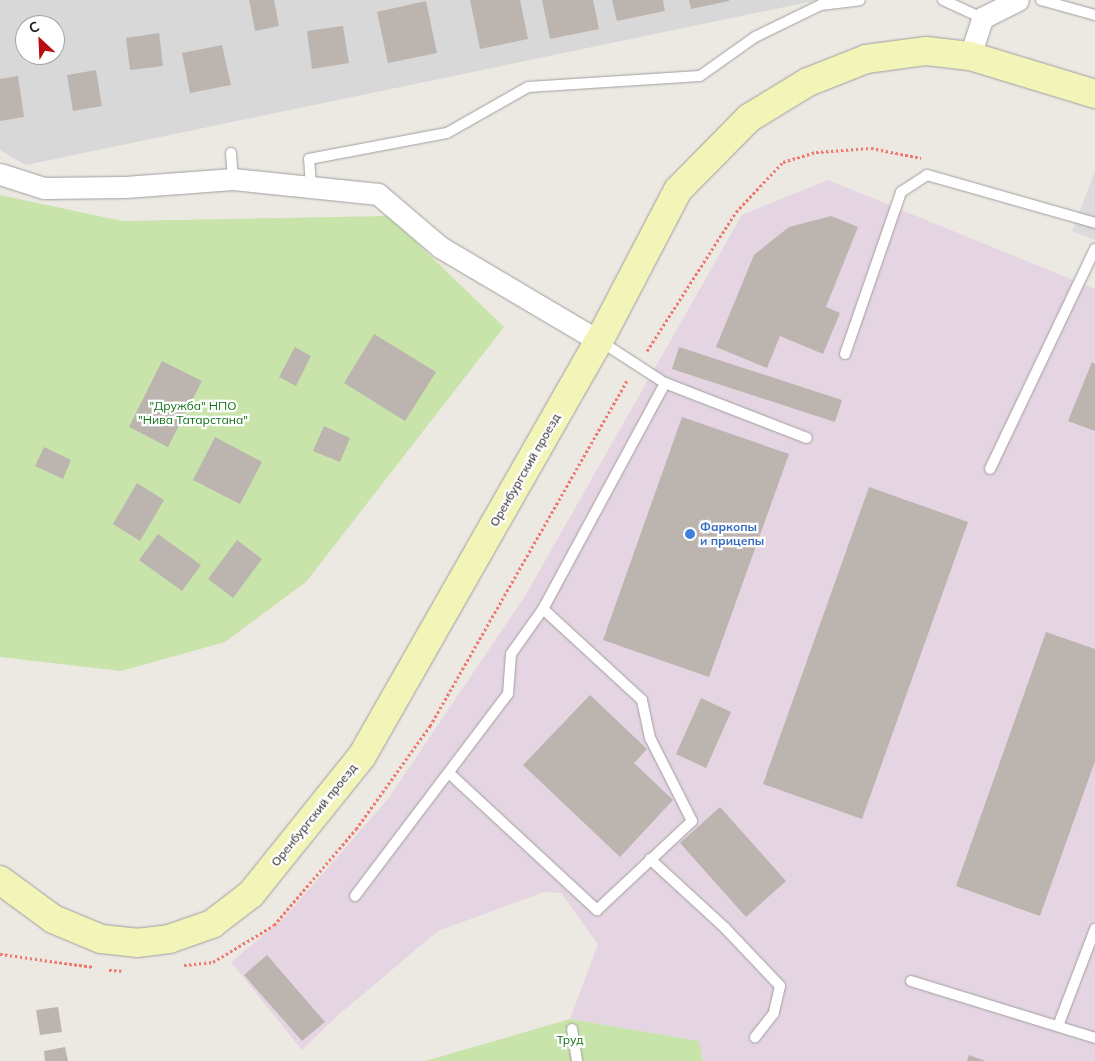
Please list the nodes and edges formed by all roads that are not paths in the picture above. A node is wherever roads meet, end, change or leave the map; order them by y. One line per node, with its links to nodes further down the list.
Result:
1 (860, 0): 12 (lane)
2 (943, 0): 6 (lane)
3 (1018, 0): 6 (street)
4 (1041, 0): 5 (lane)
5 (1095, 15)
6 (982, 18): 7 (street)
7 (970, 56): 8 (main road, Оренбургский проезд); 15 (main road, Оренбургский проезд)
8 (1095, 94)
9 (231, 153): 11 (lane)
10 (0, 174): 11 (street)
11 (233, 179): 12 (street)
12 (311, 186): 15 (street)
13 (1095, 223): 16 (lane)
14 (1095, 249): 19 (lane)
15 (599, 341): 17 (lane); 23 (main road, Оренбургский проезд)
16 (845, 354)
17 (665, 383): 18 (lane); 20 (lane)
18 (807, 438)
19 (990, 469)
20 (543, 609): 21 (lane); 22 (lane)
21 (449, 773): 22 (lane); 24 (lane)
22 (650, 860): 29 (lane)
23 (0, 880)
24 (355, 896)
25 (1095, 929): 27 (lane)
26 (912, 981): 27 (lane)
27 (1058, 1026): 30 (lane)
28 (572, 1029): 31 (lane)
29 (755, 1037)
30 (1095, 1038)
31 (577, 1061)

